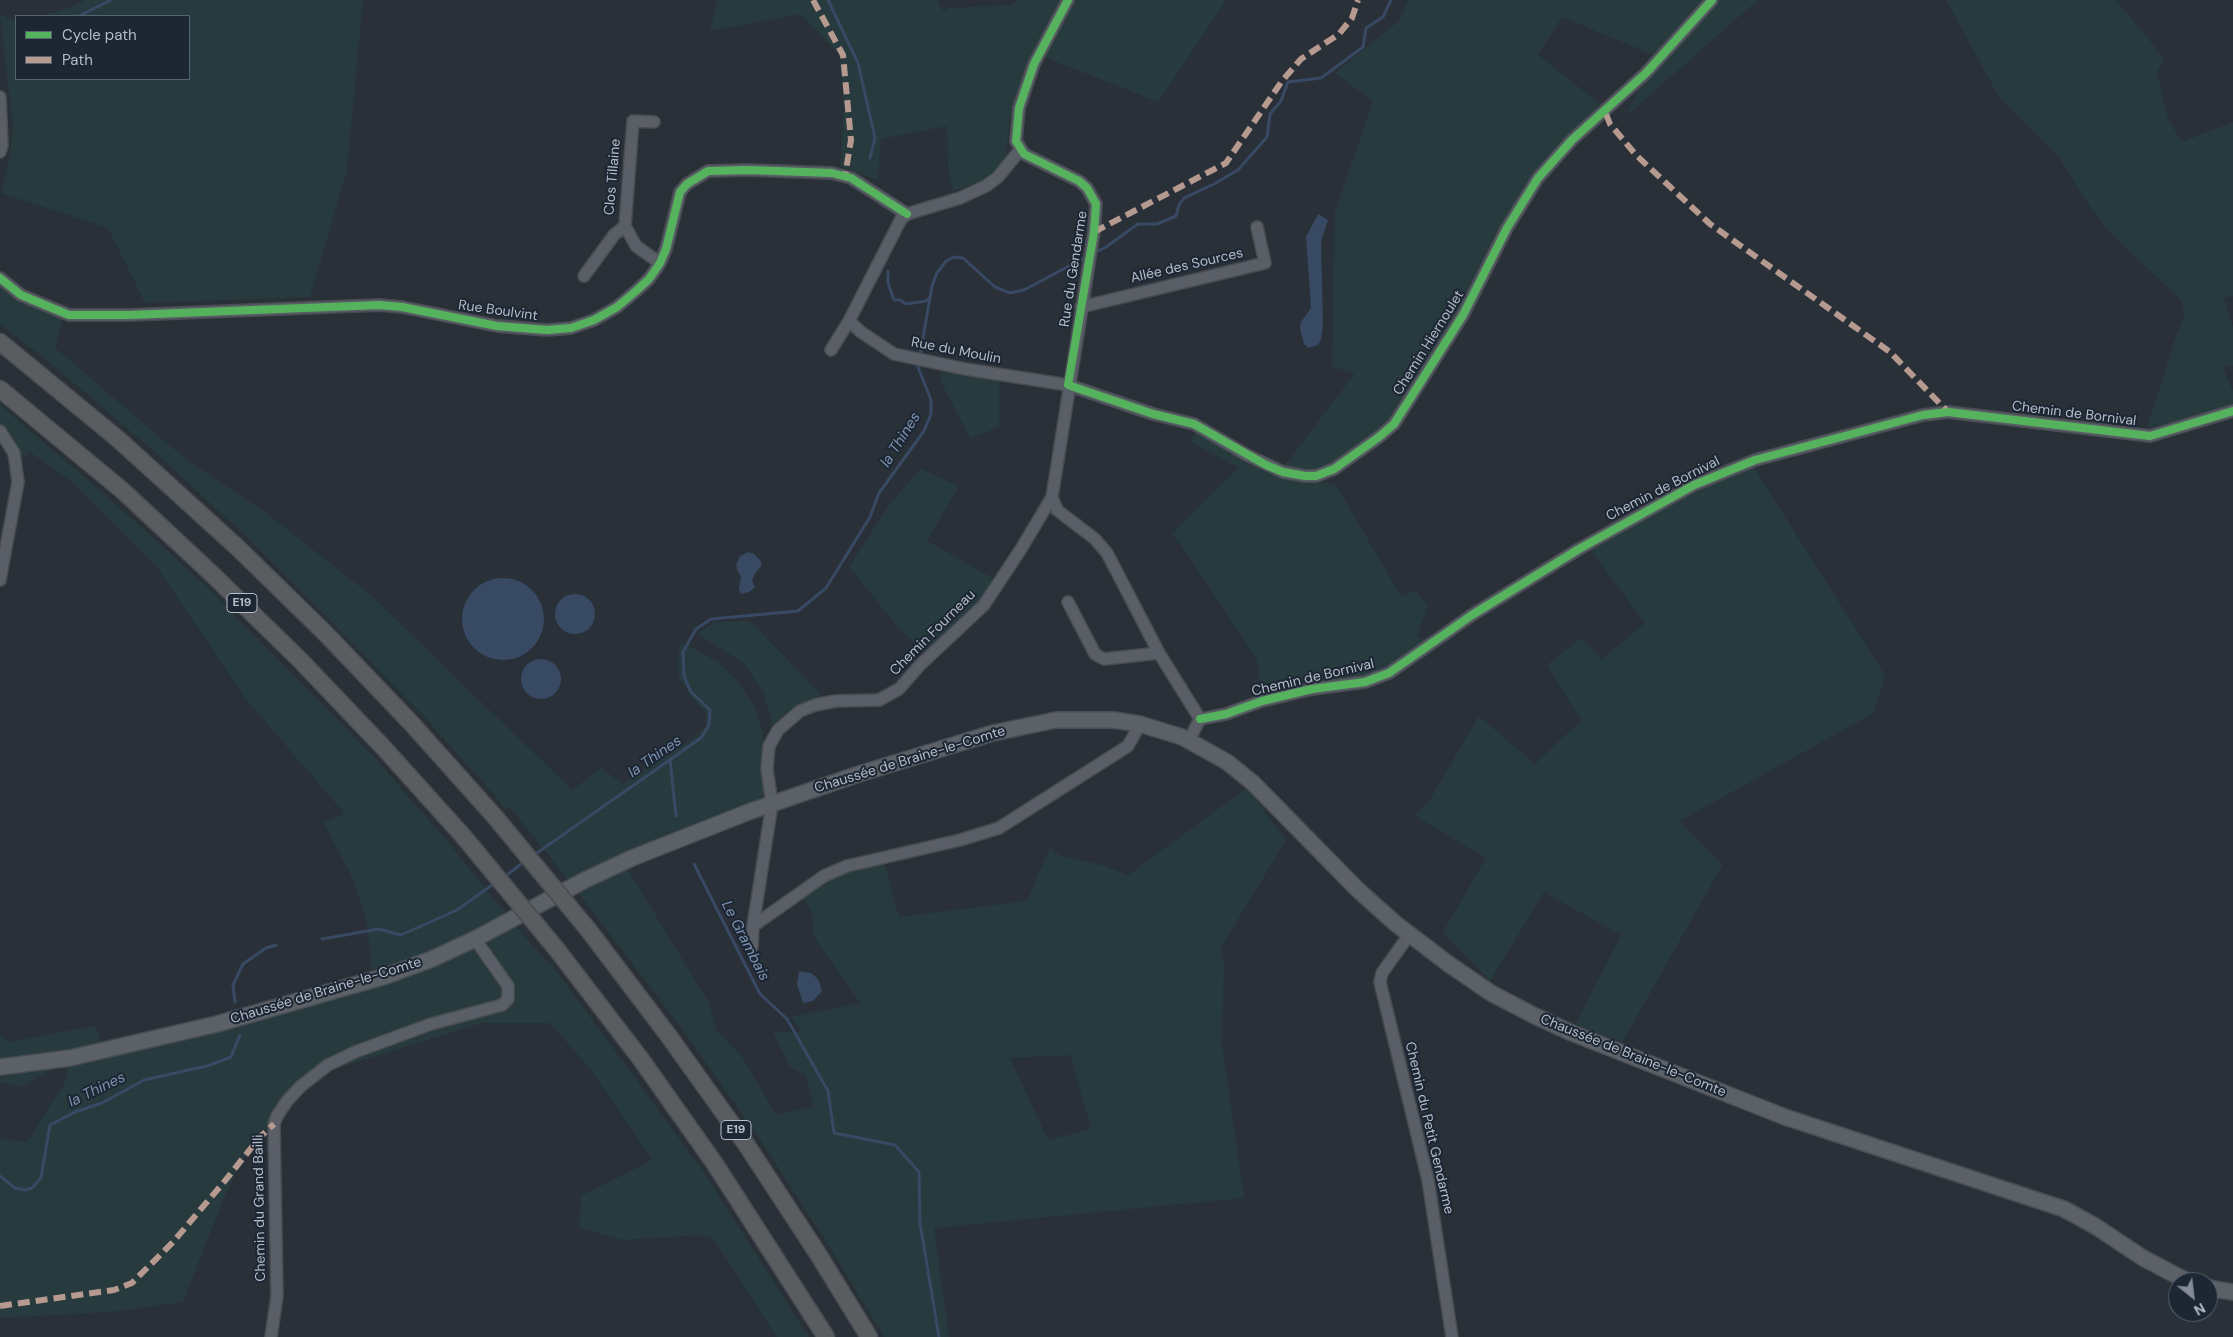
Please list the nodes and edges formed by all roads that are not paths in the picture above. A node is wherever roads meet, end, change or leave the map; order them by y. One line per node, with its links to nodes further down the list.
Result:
1 (1068, 0): 5 (street)
2 (1712, 0): 17 (street, Chemin Hiernoulet)
3 (0, 96): 6 (street)
4 (654, 122): 8 (street, Clos Tillaine)
5 (1020, 150): 7 (street); 13 (street, Rue du Gendarme)
6 (0, 152)
7 (907, 214): 10 (street, Rue Boulvint); 14 (street)
8 (625, 226): 10 (street, Clos Tillaine); 11 (street, Clos Tillaine)
9 (1257, 227): 13 (street, Allée des Sources)
10 (660, 263): 12 (street, Rue Boulvint)
11 (584, 276)
12 (0, 278)
13 (1080, 307): 17 (street, Rue du Gendarme)
14 (849, 321): 16 (street); 17 (street, Rue du Moulin)
15 (0, 342): 39 (highway, E19, bridge)
16 (831, 350)
17 (1068, 385): 21 (street, Rue du Gendarme)
18 (0, 389): 38 (highway, E19, bridge)
19 (2233, 411): 25 (street, Chemin de Bornival)
20 (0, 431): 22 (street)
21 (1052, 497): 24 (street); 28 (street, Chemin Fourneau)
22 (1, 575)
23 (1068, 602): 24 (street)
24 (1159, 653): 25 (street)
25 (1200, 719): 27 (street)
26 (1140, 724): 27 (main road, Chaussée de Braine-le-Comte); 28 (main road, Chaussée de Braine-le-Comte); 29 (street)
27 (1189, 740): 30 (main road, Chaussée de Braine-le-Comte)
28 (772, 804): 29 (street); 31 (main road, Chaussée de Braine-le-Comte)
29 (753, 926): 32 (street)
30 (1409, 935): 34 (main road, Chaussée de Braine-le-Comte); 40 (street, Chemin du Petit Gendarme)
31 (475, 939): 33 (main road, Chaussée de Braine-le-Comte); 37 (street, Chemin du Grand Bailli)
32 (752, 947)
33 (0, 1067)
34 (2170, 1272)
35 (2218, 1290): 36 (main road)
36 (2233, 1292)
37 (270, 1337)
38 (826, 1337)
39 (868, 1337)
40 (1452, 1337)

